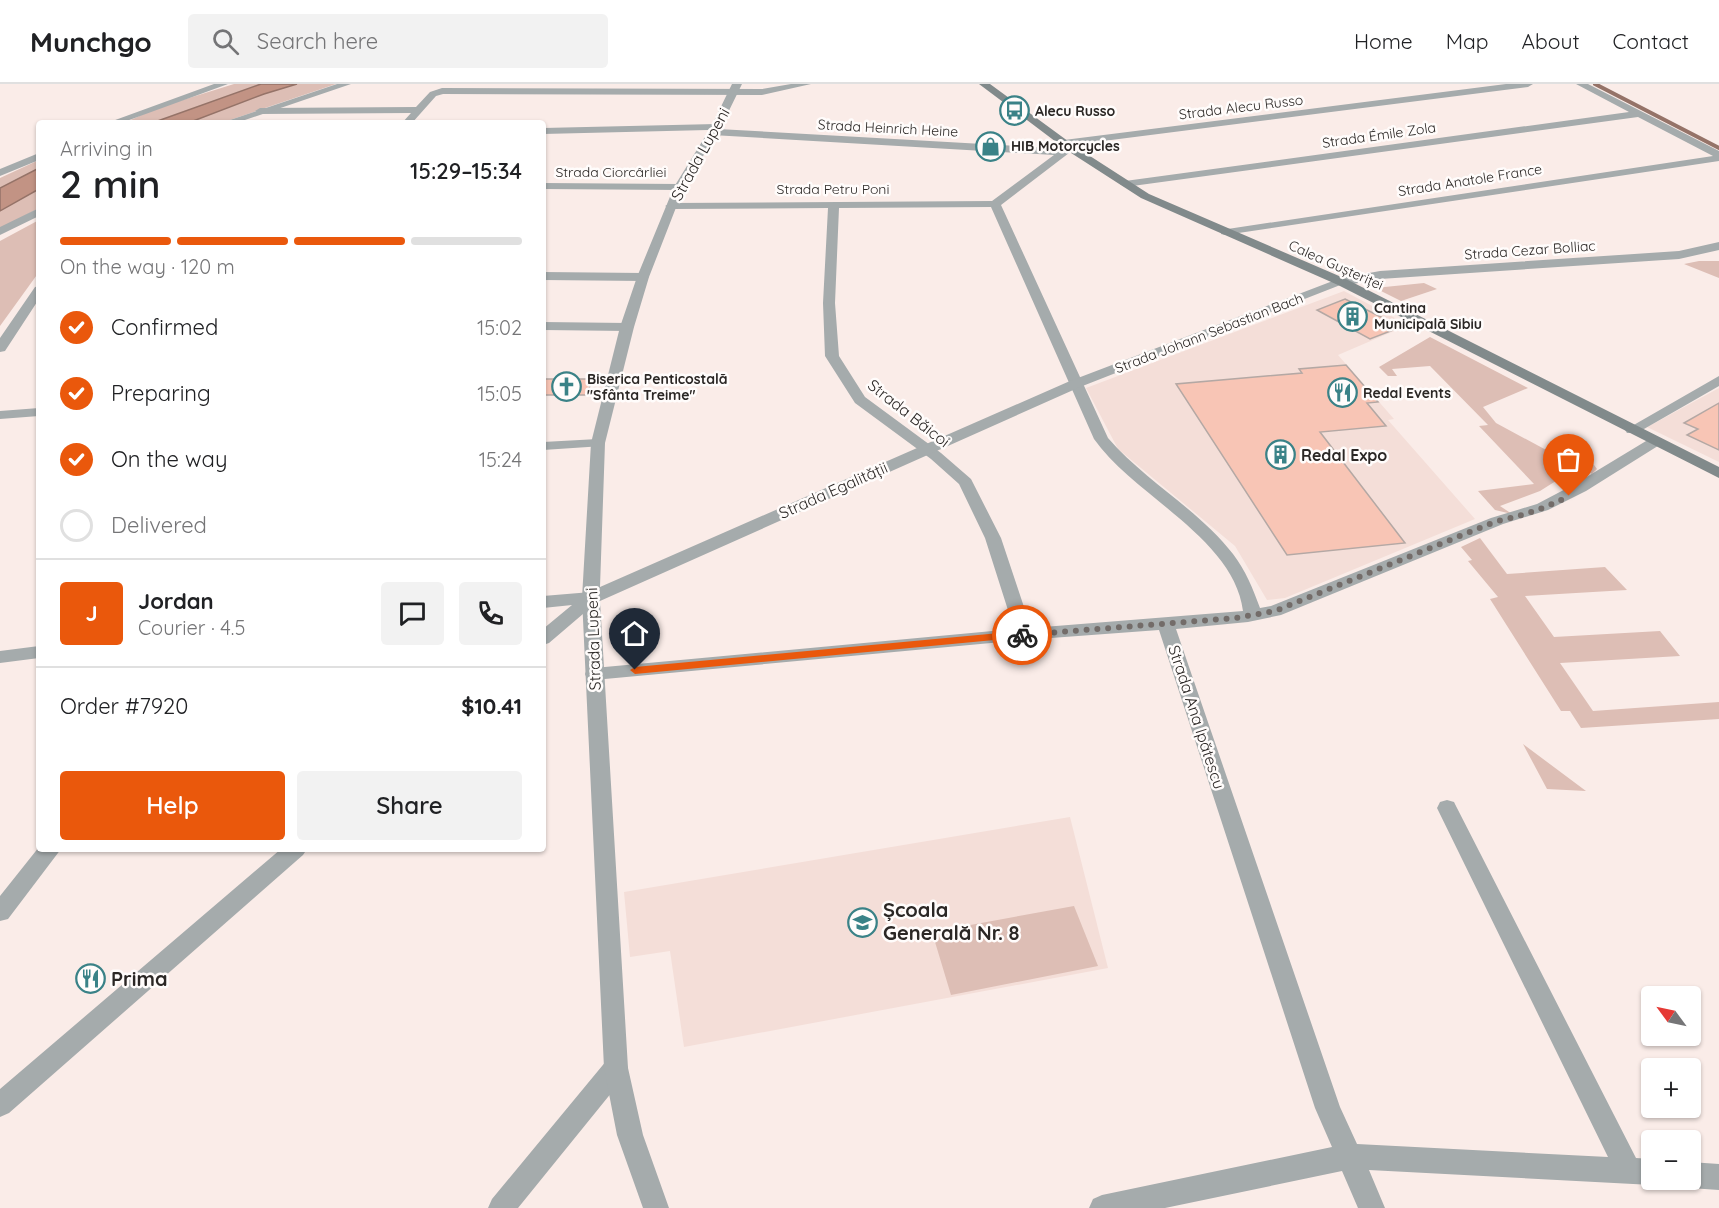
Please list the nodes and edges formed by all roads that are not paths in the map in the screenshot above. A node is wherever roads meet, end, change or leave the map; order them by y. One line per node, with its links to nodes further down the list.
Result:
1 (223, 84): 13 (street)
2 (346, 84): 11 (street)
3 (806, 84): 9 (street)
4 (976, 84): 5 (street)
5 (984, 84): 18 (main road, Calea Gușteriței)
6 (1528, 84): 18 (street, Strada Alecu Russo)
7 (1581, 84): 12 (street)
8 (550, 87): 9 (street); 10 (street)
9 (736, 87): 16 (street, Strada Lupeni)
10 (418, 110): 11 (street); 15 (street)
11 (260, 111): 14 (street)
12 (1638, 114): 19 (street); 22 (street, Strada Émile Zola)
13 (121, 120)
14 (234, 120)
15 (410, 120)
16 (714, 130): 17 (street, Strada Heinrich Heine); 18 (street, Strada Heinrich Heine); 24 (street, Strada Lupeni)
17 (546, 131)
18 (1066, 148): 22 (main road, Calea Gușteriței); 26 (street)
19 (1719, 156): 30 (street, Strada Anatole France)
20 (36, 157): 21 (street)
21 (0, 173)
22 (1125, 184): 30 (main road, Calea Gușteriței)
23 (546, 186): 24 (street, Strada Ciorcârliei)
24 (679, 187): 27 (street, Strada Lupeni)
25 (834, 204): 26 (street, Strada Petru Poni); 27 (street, Strada Petru Poni); 49 (street, Strada Băicoi)
26 (995, 204): 42 (street)
27 (671, 206): 33 (street, Strada Lupeni)
28 (36, 214): 29 (street)
29 (0, 232)
30 (1225, 232): 34 (main road, Calea Gușteriței)
31 (1717, 249): 34 (street, Strada Cezar Bolliac)
32 (546, 276): 33 (street)
33 (643, 277): 39 (street, Strada Lupeni)
34 (1342, 282): 42 (street, Strada Johann Sebastian Bach); 45 (main road, Calea Gușteriței)
35 (36, 294): 37 (street)
36 (36, 309): 37 (street)
37 (24, 310): 40 (street)
38 (546, 326): 39 (street)
39 (627, 327): 47 (street, Strada Lupeni)
40 (0, 348)
41 (1719, 380): 45 (street)
42 (1075, 384): 49 (street, Strada Egalității); 53 (street)
43 (36, 412): 44 (street)
44 (0, 415)
45 (1632, 429): 46 (main road, Calea Gușteriței)
46 (1656, 441): 50 (main road, Calea Gușteriței); 53 (street)
47 (598, 443): 48 (street); 51 (street, Strada Lupeni)
48 (546, 446)
49 (925, 448): 51 (street, Strada Egalității); 55 (street, Strada Băicoi)
50 (1719, 473)
51 (591, 598): 52 (street); 56 (street); 59 (street, Strada Lupeni)
52 (546, 602)
53 (1248, 616): 54 (street, Strada Ana Ipătescu)
54 (1166, 624): 55 (street); 66 (street, Strada Ana Ipătescu)
55 (1024, 634): 59 (street)
56 (546, 636)
57 (36, 652): 58 (street)
58 (0, 657)
59 (594, 674): 64 (street, Strada Lupeni)
60 (1446, 808): 67 (street)
61 (48, 852): 63 (street)
62 (293, 852): 65 (street)
63 (0, 912)
64 (616, 1068): 70 (street); 71 (street, Strada Lupeni)
65 (0, 1105)
66 (1351, 1156): 67 (street); 72 (street); 73 (street, Strada Ana Ipătescu)
67 (1640, 1172)
68 (1701, 1176): 69 (street)
69 (1719, 1177)
70 (501, 1208)
71 (656, 1208)
72 (1102, 1208)
73 (1372, 1208)

